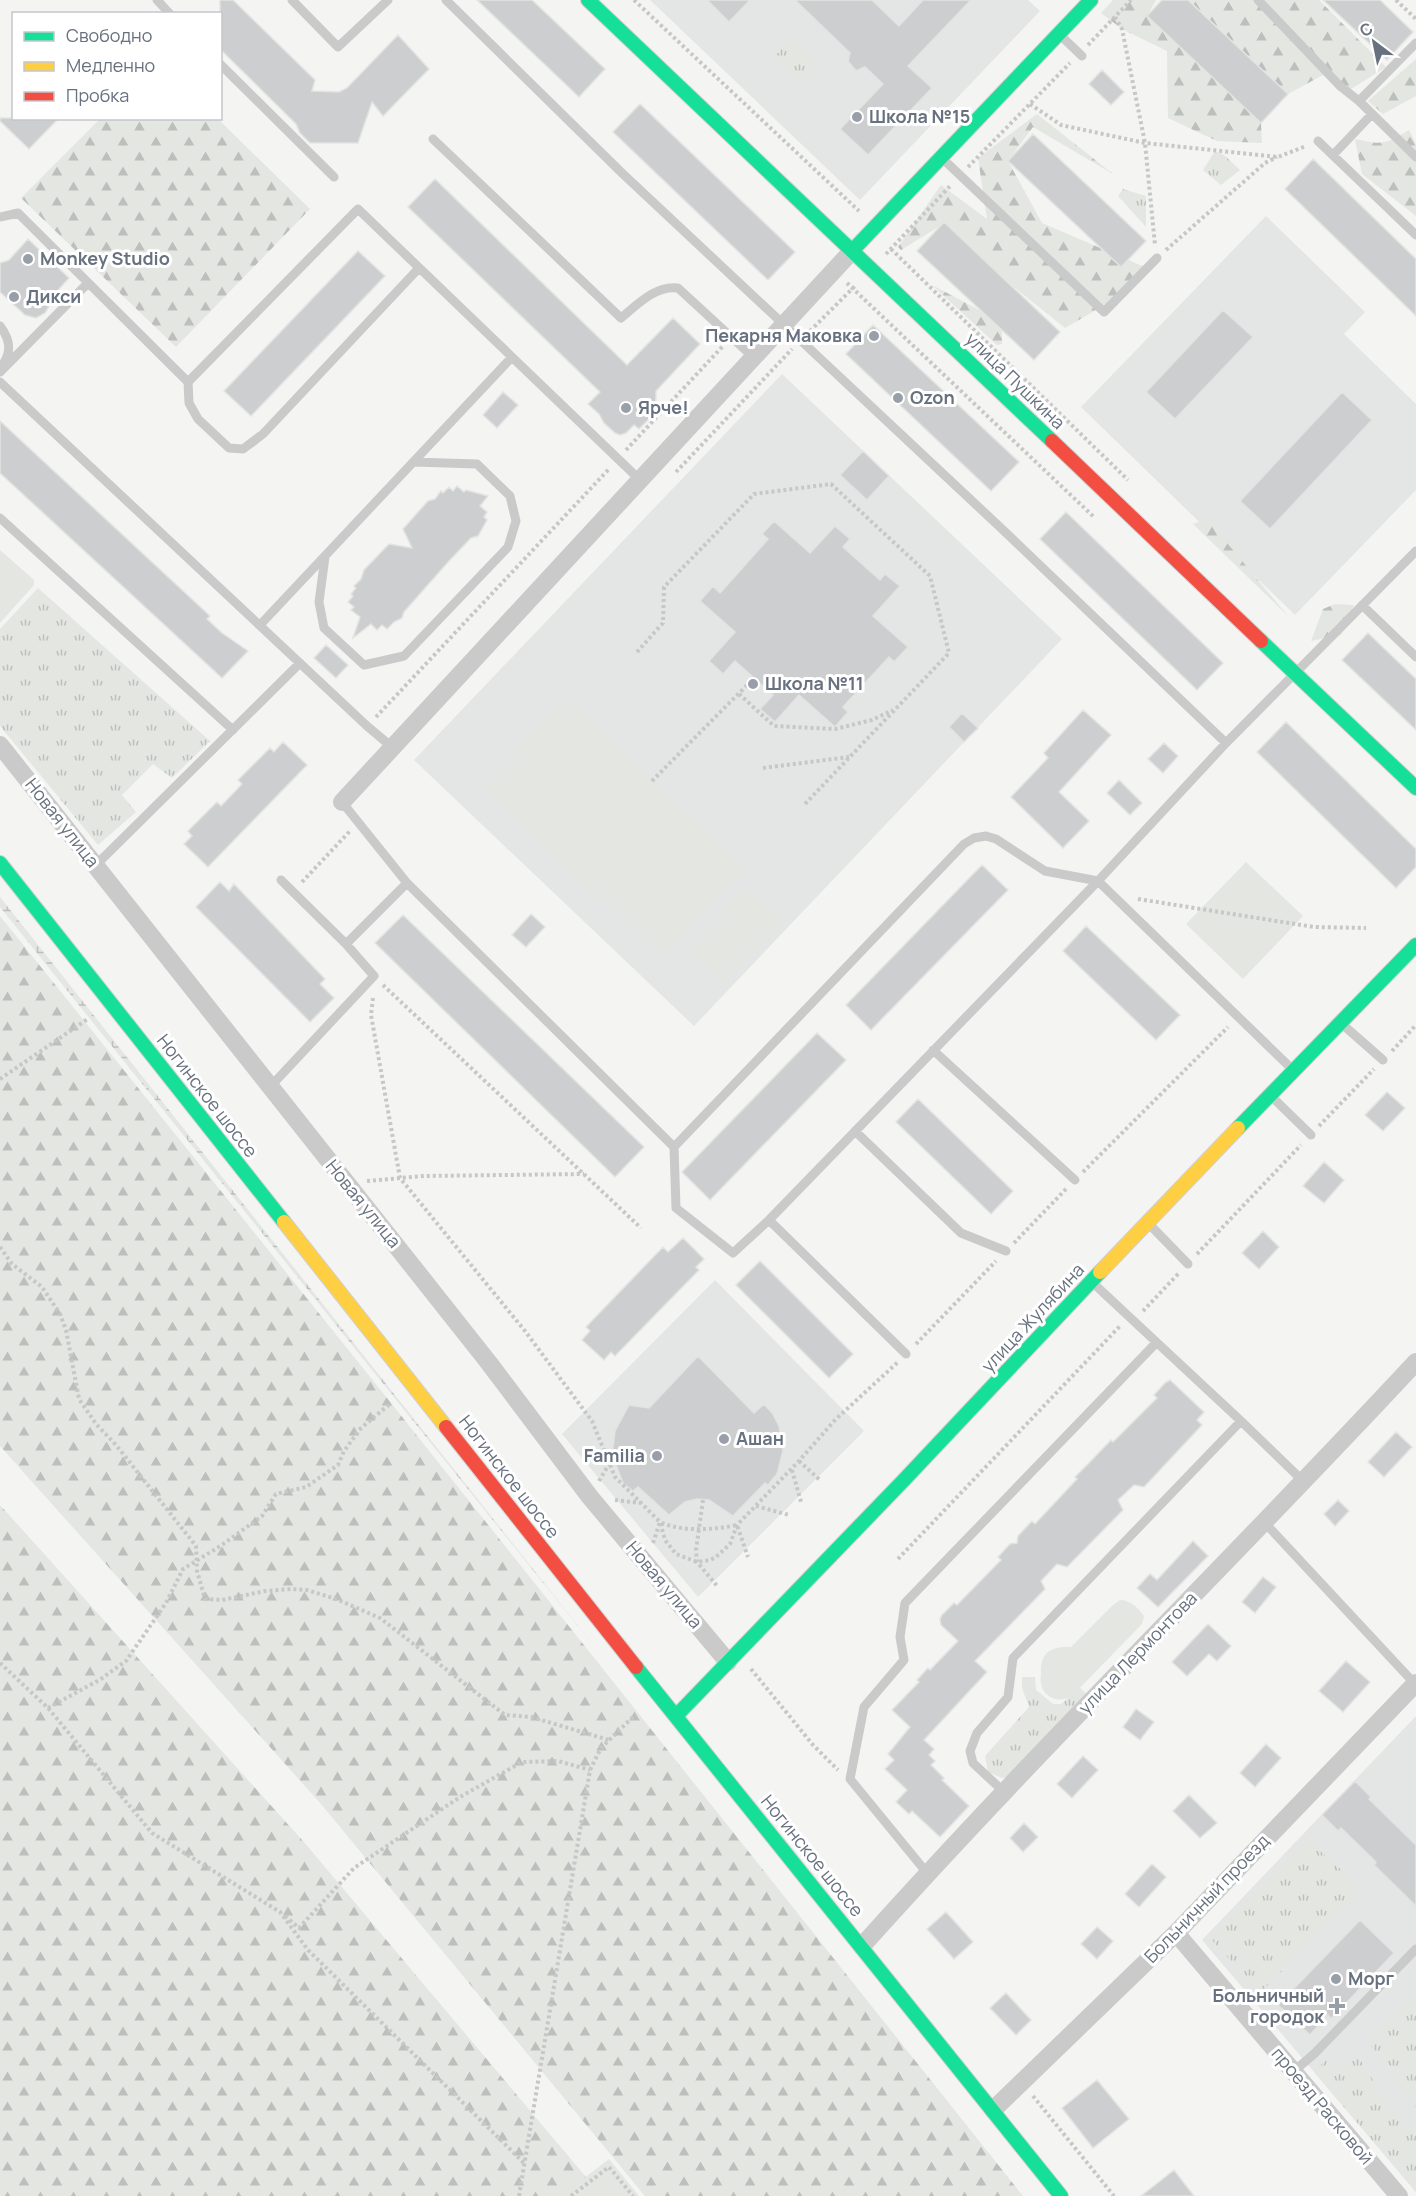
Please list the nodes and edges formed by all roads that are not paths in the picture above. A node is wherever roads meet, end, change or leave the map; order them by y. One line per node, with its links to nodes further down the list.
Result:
1 (157, 0): 8 (lane)
2 (292, 0): 3 (lane)
3 (388, 0)
4 (446, 0): 28 (lane)
5 (588, 0): 23 (main road, улица Пушкина)
6 (1091, 0): 9 (main road)
7 (1258, 0): 13 (lane)
8 (168, 12)
9 (1059, 34): 11 (lane); 19 (main road)
10 (1416, 43): 13 (lane)
11 (1081, 55)
12 (222, 66): 20 (lane)
13 (1359, 101): 14 (lane)
14 (1372, 114): 17 (lane); 18 (lane)
15 (433, 139): 30 (lane)
16 (1318, 141): 17 (lane)
17 (1333, 155): 22 (lane)
18 (1416, 157)
19 (941, 158): 23 (main road); 24 (lane)
20 (334, 177)
21 (0, 217): 26 (lane)
22 (1416, 235)
23 (852, 251): 28 (street); 43 (main road, улица Пушкина)
24 (1157, 258)
25 (419, 268): 29 (lane); 33 (lane); 33 (lane)
26 (88, 283): 31 (lane); 33 (lane)
27 (0, 326): 31 (lane)
28 (783, 326): 30 (street); 45 (lane)
29 (512, 357): 34 (lane); 35 (lane)
30 (753, 357): 35 (street)
31 (0, 371)
32 (0, 382): 40 (lane)
33 (188, 382)
34 (414, 462): 38 (lane); 38 (lane)
35 (640, 480): 47 (street)
36 (0, 518): 44 (lane)
37 (1416, 550): 39 (lane)
38 (325, 557): 40 (lane)
39 (1362, 605): 41 (lane); 43 (lane)
40 (260, 625): 42 (lane)
41 (1416, 657)
42 (300, 663): 44 (lane); 47 (lane)
43 (1296, 674): 45 (lane); 48 (main road, улица Пушкина)
44 (233, 730): 51 (lane)
45 (1227, 743): 53 (lane)
46 (0, 745): 51 (street, Новая улица)
47 (392, 747): 49 (street)
48 (1416, 788)
49 (342, 802): 54 (lane)
50 (0, 863): 80 (main road, Ногинское шоссе)
51 (95, 866): 61 (street, Новая улица)
52 (281, 879): 55 (lane)
53 (1098, 881): 58 (lane); 60 (lane); 65 (lane)
54 (407, 883): 55 (lane); 65 (lane)
55 (346, 944): 61 (lane)
56 (1416, 945): 57 (main road, улица Жулябина)
57 (1340, 1022): 59 (lane); 60 (main road, улица Жулябина)
58 (933, 1050): 63 (lane); 66 (lane)
59 (1383, 1060)
60 (1293, 1070): 62 (main road, улица Жулябина)
61 (270, 1087): 78 (street, Новая улица)
62 (1270, 1096): 64 (lane); 68 (main road, улица Жулябина)
63 (855, 1131): 67 (lane); 69 (lane)
64 (1311, 1135)
65 (674, 1147): 67 (lane)
66 (1075, 1180)
67 (769, 1220): 73 (lane)
68 (1147, 1222): 70 (lane); 71 (main road, улица Жулябина)
69 (1006, 1251)
70 (1188, 1264)
71 (1092, 1282): 72 (lane); 78 (main road, улица Жулябина)
72 (1156, 1343): 75 (lane); 82 (lane)
73 (906, 1354)
74 (1416, 1362): 76 (street, улица Лермонтова)
75 (1241, 1421): 76 (lane); 81 (lane)
76 (1304, 1482): 77 (street, улица Лермонтова)
77 (1265, 1523): 79 (lane); 81 (street, улица Лермонтова)
78 (732, 1657): 80 (main road, улица Жулябина)
79 (1416, 1684): 83 (street, Больничный проезд)
80 (676, 1716): 84 (main road, Ногинское шоссе)
81 (1003, 1791): 82 (street, улица Лермонтова)
82 (927, 1873): 84 (street, улица Лермонтова)
83 (1176, 1933): 86 (street, проезд Расковой); 87 (street, Больничный проезд)
84 (862, 1946): 87 (main road, Ногинское шоссе)
85 (1416, 1950): 86 (lane)
86 (1294, 2072): 89 (street, проезд Расковой)
87 (993, 2110): 88 (main road, Ногинское шоссе)
88 (1061, 2196)
89 (1399, 2196)

